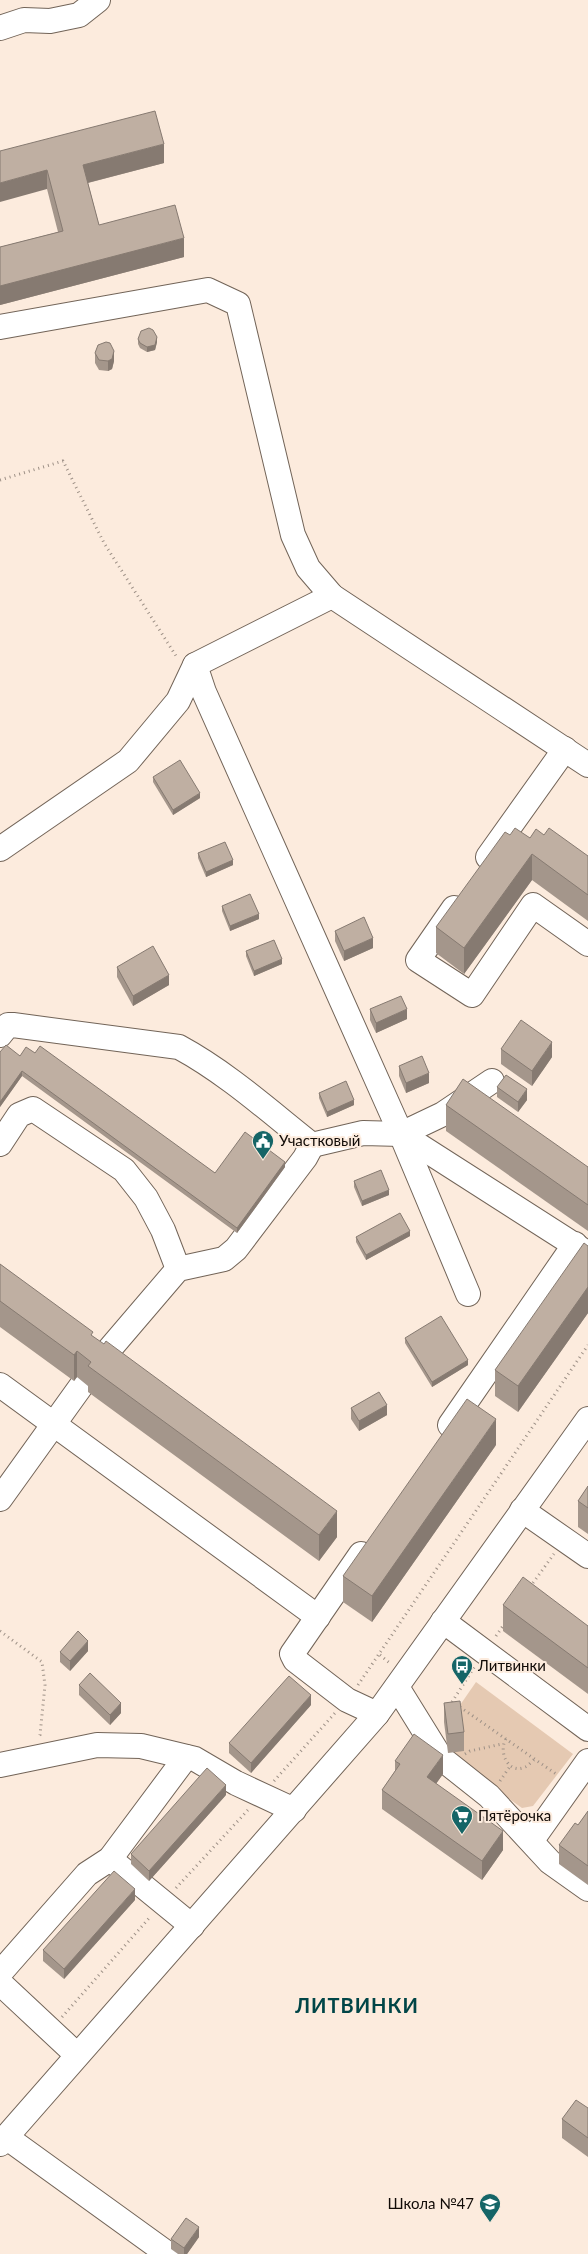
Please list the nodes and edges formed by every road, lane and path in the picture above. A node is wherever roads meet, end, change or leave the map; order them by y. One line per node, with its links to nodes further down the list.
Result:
1 (98, 0): 2 (street)
2 (0, 28)
3 (0, 327): 5 (street)
4 (0, 480): 6 (path)
5 (332, 596): 6 (street); 7 (street)
6 (195, 664): 9 (street); 13 (street)
7 (565, 749): 8 (street); 10 (street)
8 (588, 765)
9 (0, 849)
10 (588, 944)
11 (0, 1034): 15 (street)
12 (492, 1081): 13 (street)
13 (401, 1134): 15 (street); 16 (street); 18 (street)
14 (0, 1144): 17 (street)
15 (312, 1145): 17 (street)
16 (582, 1248): 22 (street)
17 (178, 1269): 21 (street)
18 (468, 1294)
19 (0, 1385): 21 (street)
20 (588, 1418): 24 (street)
21 (54, 1424): 23 (street); 29 (street)
22 (435, 1446)
23 (0, 1498)
24 (522, 1510): 26 (street); 31 (street)
25 (374, 1536): 29 (street)
26 (565, 1539): 27 (street); 28 (path)
27 (588, 1556)
28 (525, 1595)
29 (318, 1617): 37 (street)
30 (507, 1620): 33 (path)
31 (443, 1621): 33 (street); 34 (street)
32 (0, 1631): 45 (path)
33 (484, 1652): 35 (path); 38 (street)
34 (397, 1687): 37 (street); 42 (street)
35 (452, 1702)
36 (460, 1707): 39 (path)
37 (377, 1714): 47 (street)
38 (588, 1729)
39 (506, 1738): 40 (path); 43 (path)
40 (502, 1744): 42 (path); 43 (path)
41 (186, 1756): 45 (street); 47 (street); 49 (street)
42 (442, 1758): 48 (street)
43 (534, 1759): 46 (path)
44 (588, 1761): 46 (street)
45 (11, 1763)
46 (571, 1785): 48 (street)
47 (294, 1810): 51 (street)
48 (532, 1840): 50 (street)
49 (110, 1859): 51 (street); 52 (street)
50 (588, 1889)
51 (192, 1926): 54 (street)
52 (0, 1972)
53 (0, 1983): 54 (street)
54 (78, 2055): 55 (street)
55 (3, 2140): 56 (street)
56 (168, 2254)

